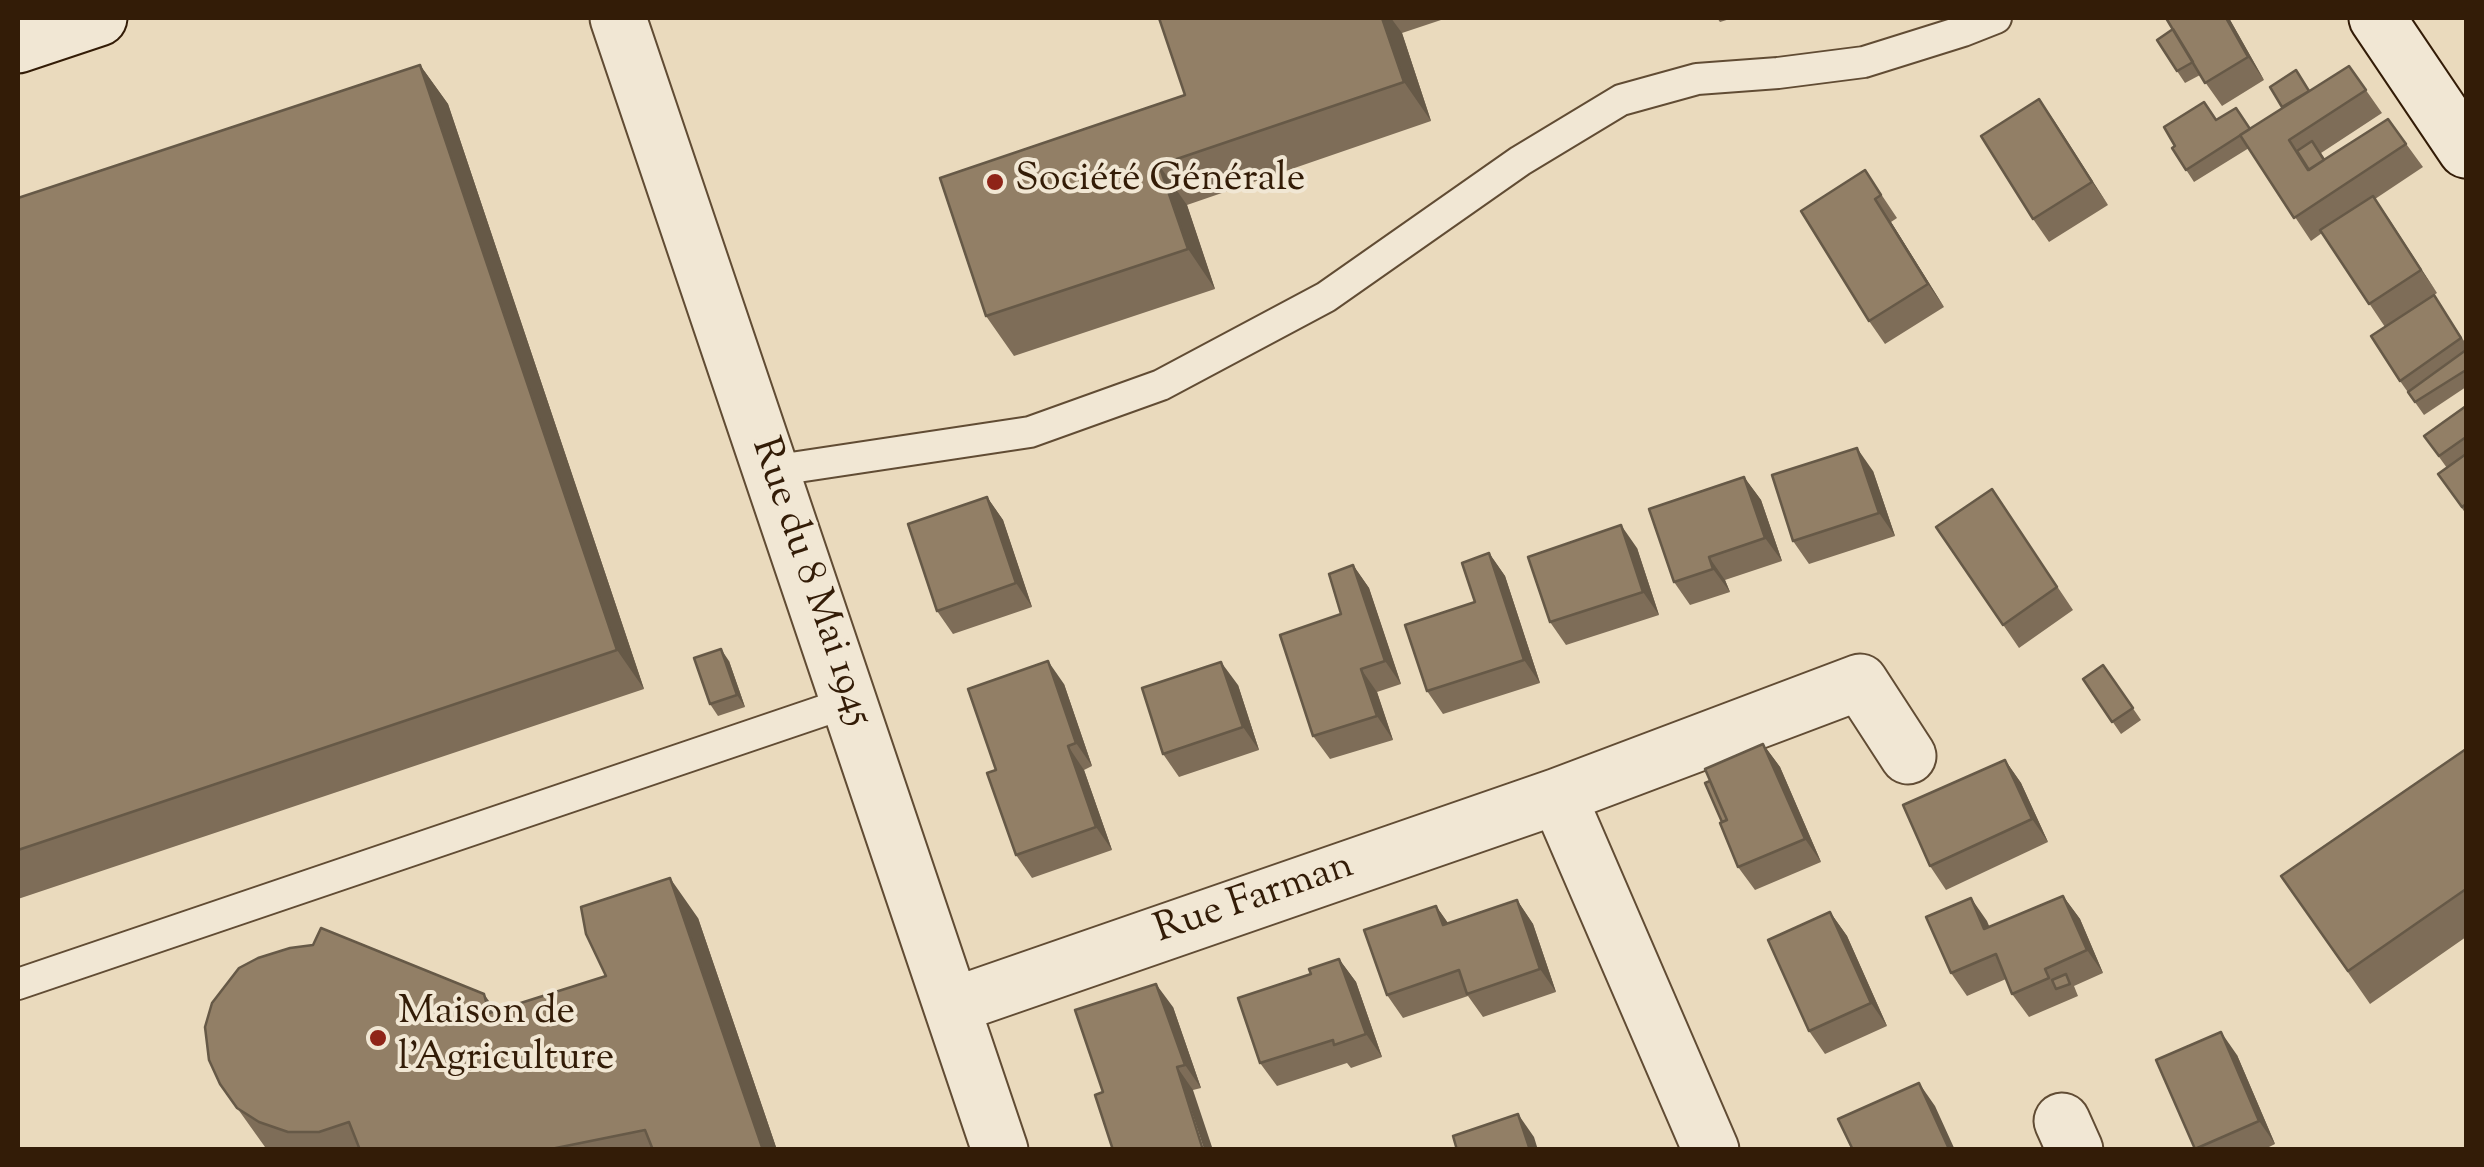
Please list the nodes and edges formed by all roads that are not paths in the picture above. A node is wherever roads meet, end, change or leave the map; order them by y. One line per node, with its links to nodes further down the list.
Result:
1 (100, 18): 5 (street)
2 (618, 18): 7 (street, Rue du 8 Mai 1945)
3 (1996, 18): 7 (lane)
4 (2377, 18): 6 (street)
5 (18, 45)
6 (2466, 150)
7 (771, 471): 8 (street, Rue du 8 Mai 1945)
8 (849, 702): 11 (lane); 12 (street, Rue du 8 Mai 1945)
9 (1908, 756): 10 (street, Rue Farman)
10 (1558, 796): 12 (street, Rue Farman); 14 (street)
11 (18, 984)
12 (952, 1006): 13 (street, Rue du 8 Mai 1945)
13 (1000, 1150)
14 (1711, 1150)

